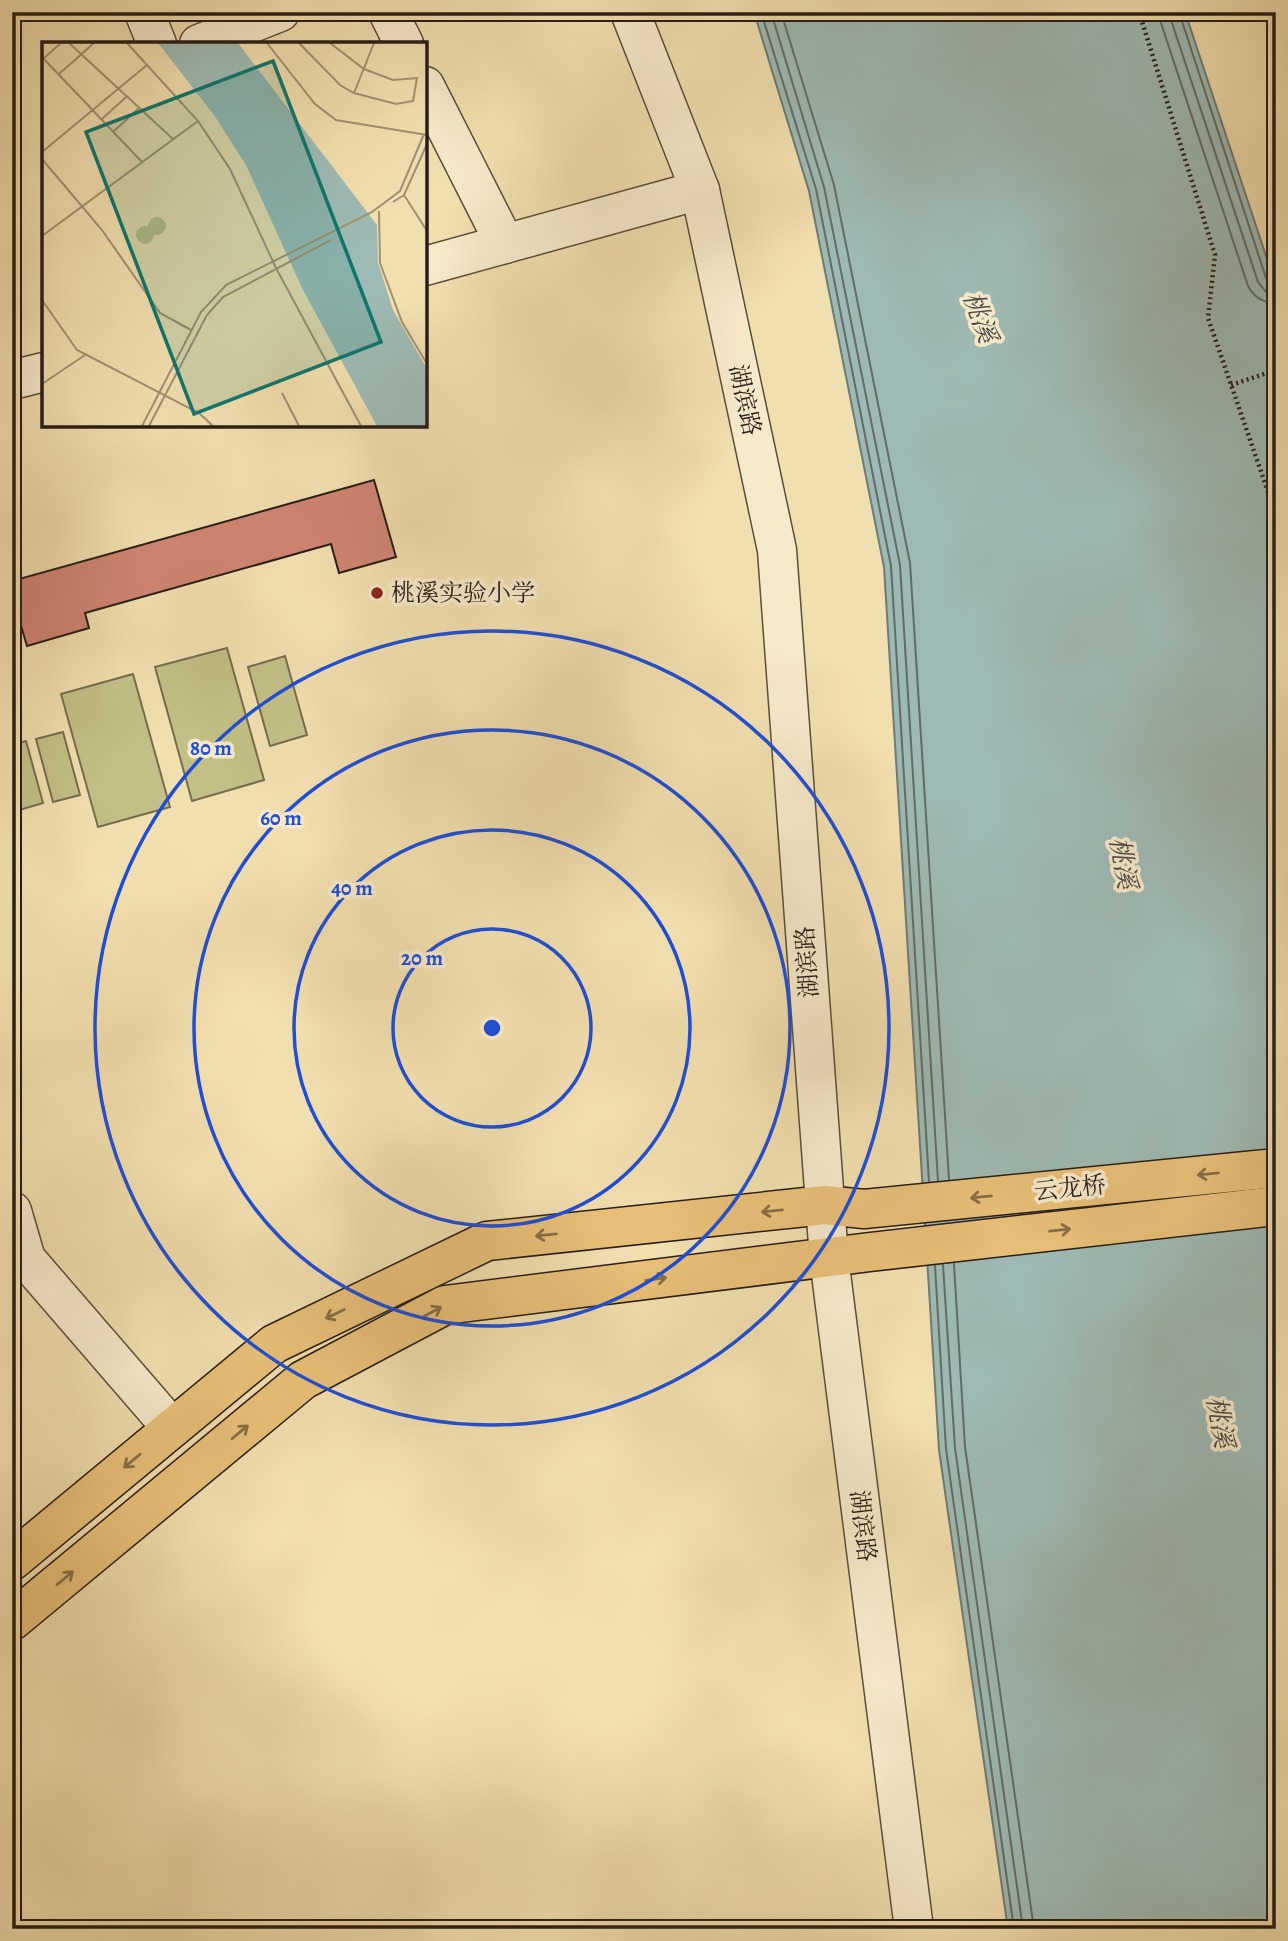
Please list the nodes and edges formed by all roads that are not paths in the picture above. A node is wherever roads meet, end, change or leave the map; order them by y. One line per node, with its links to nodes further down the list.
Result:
1 (144, 12): 5 (street)
2 (281, 12): 6 (street)
3 (388, 12): 7 (street)
4 (630, 12): 9 (street, 湖滨路)
5 (156, 42)
6 (204, 42)
7 (403, 42)
8 (427, 90): 10 (street)
9 (700, 190): 10 (street); 15 (street, 湖滨路)
10 (505, 244): 11 (street)
11 (427, 265)
12 (42, 372): 13 (street)
13 (12, 380)
14 (1276, 1168): 15 (main road, 云龙桥, one-way to 15)
15 (825, 1205): 18 (street, 湖滨路); 19 (main road, 云龙桥, one-way to 19)
16 (1276, 1206): 18 (main road, 云龙桥, one-way to 16)
17 (12, 1211): 19 (street)
18 (829, 1258): 21 (main road, 云龙桥, one-way to 18); 22 (street, 湖滨路)
19 (172, 1428): 20 (main road, 云龙桥, one-way to 20)
20 (12, 1561)
21 (12, 1621)
22 (915, 1929)

